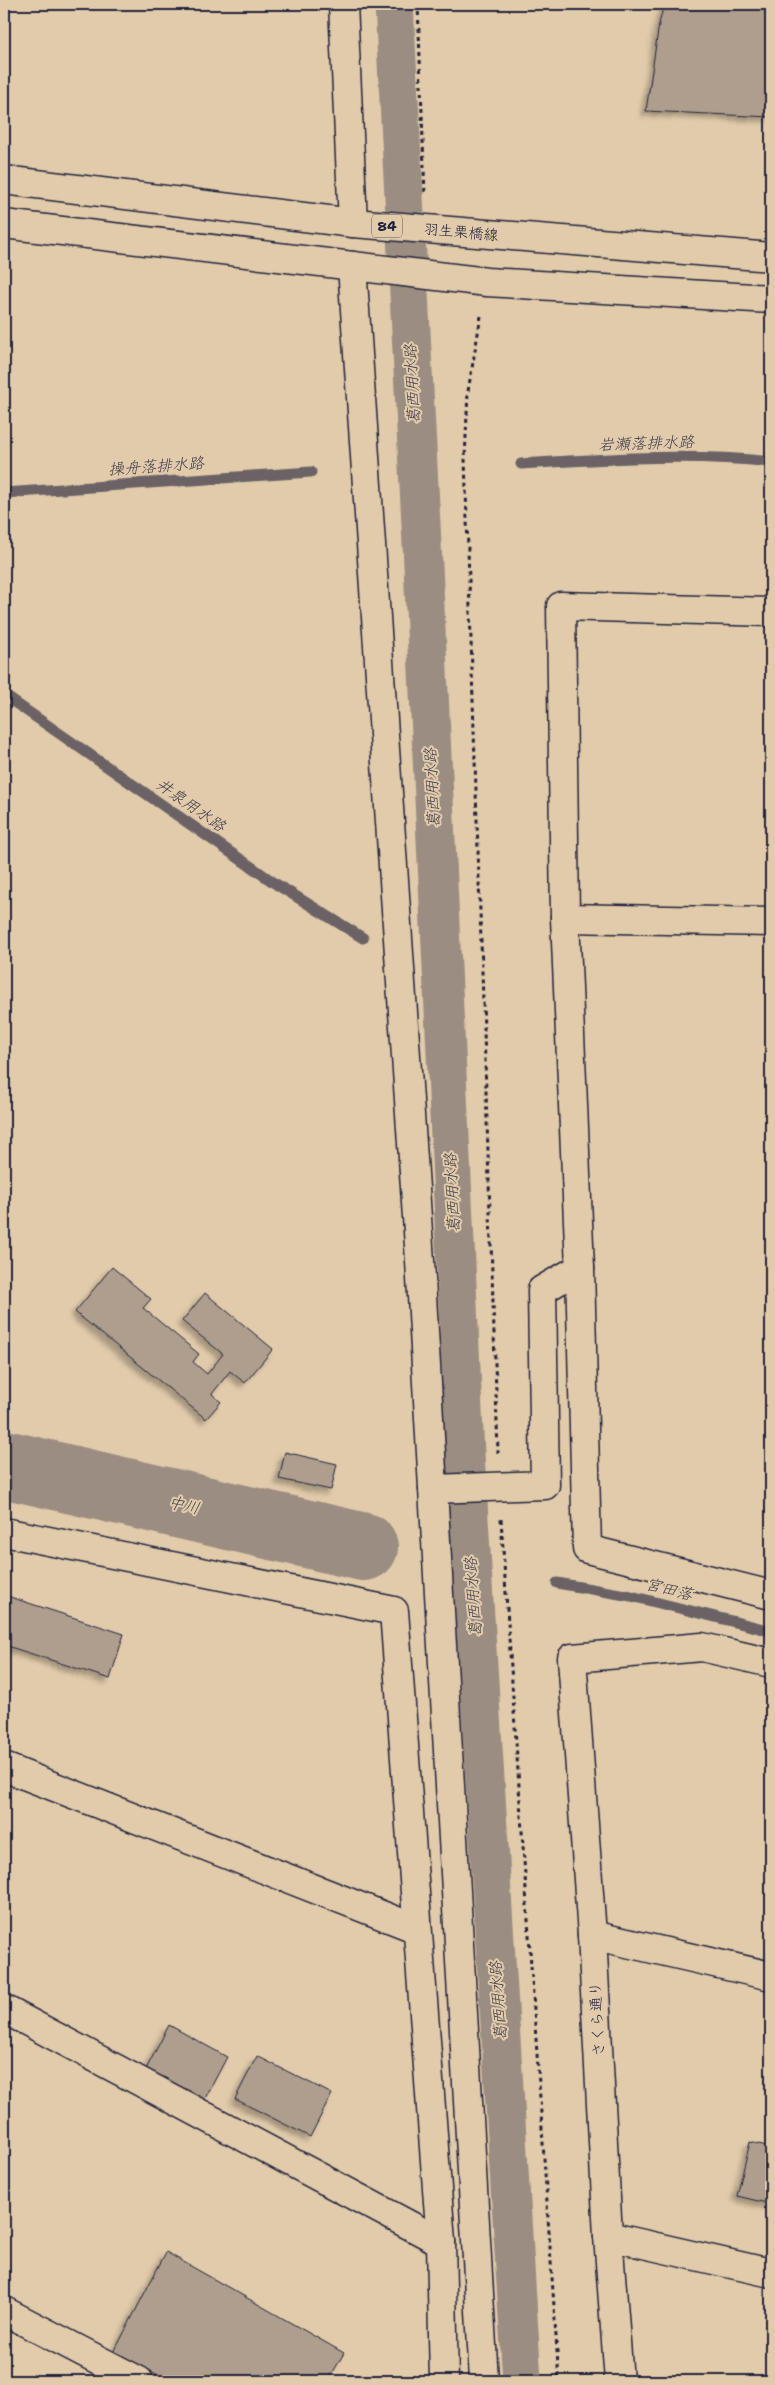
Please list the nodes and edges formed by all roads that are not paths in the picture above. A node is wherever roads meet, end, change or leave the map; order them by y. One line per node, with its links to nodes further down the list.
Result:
1 (343, 4): 3 (street)
2 (4, 180): 3 (street, 羽生栗橋線 / 84)
3 (353, 223): 5 (street, 羽生栗橋線 / 84)
4 (4, 224): 6 (street)
5 (771, 257)
6 (352, 266): 7 (street); 12 (street)
7 (771, 299)
8 (771, 612): 9 (street)
9 (565, 918): 10 (street); 11 (street)
10 (771, 922)
11 (580, 1268): 12 (street); 14 (street)
12 (433, 1489): 27 (street)
13 (4, 1532): 17 (street)
14 (771, 1595)
15 (771, 1663): 18 (street, さくら通り)
16 (4, 1767): 17 (street)
17 (417, 1929): 22 (street)
18 (592, 1935): 19 (street); 21 (street, さくら通り)
19 (771, 1976)
20 (4, 2009): 22 (street)
21 (608, 2236): 23 (street); 28 (street, さくら通り)
22 (440, 2242): 26 (street)
23 (771, 2273)
24 (4, 2311): 25 (street)
25 (139, 2381)
26 (444, 2381)
27 (484, 2381)
28 (619, 2381)

